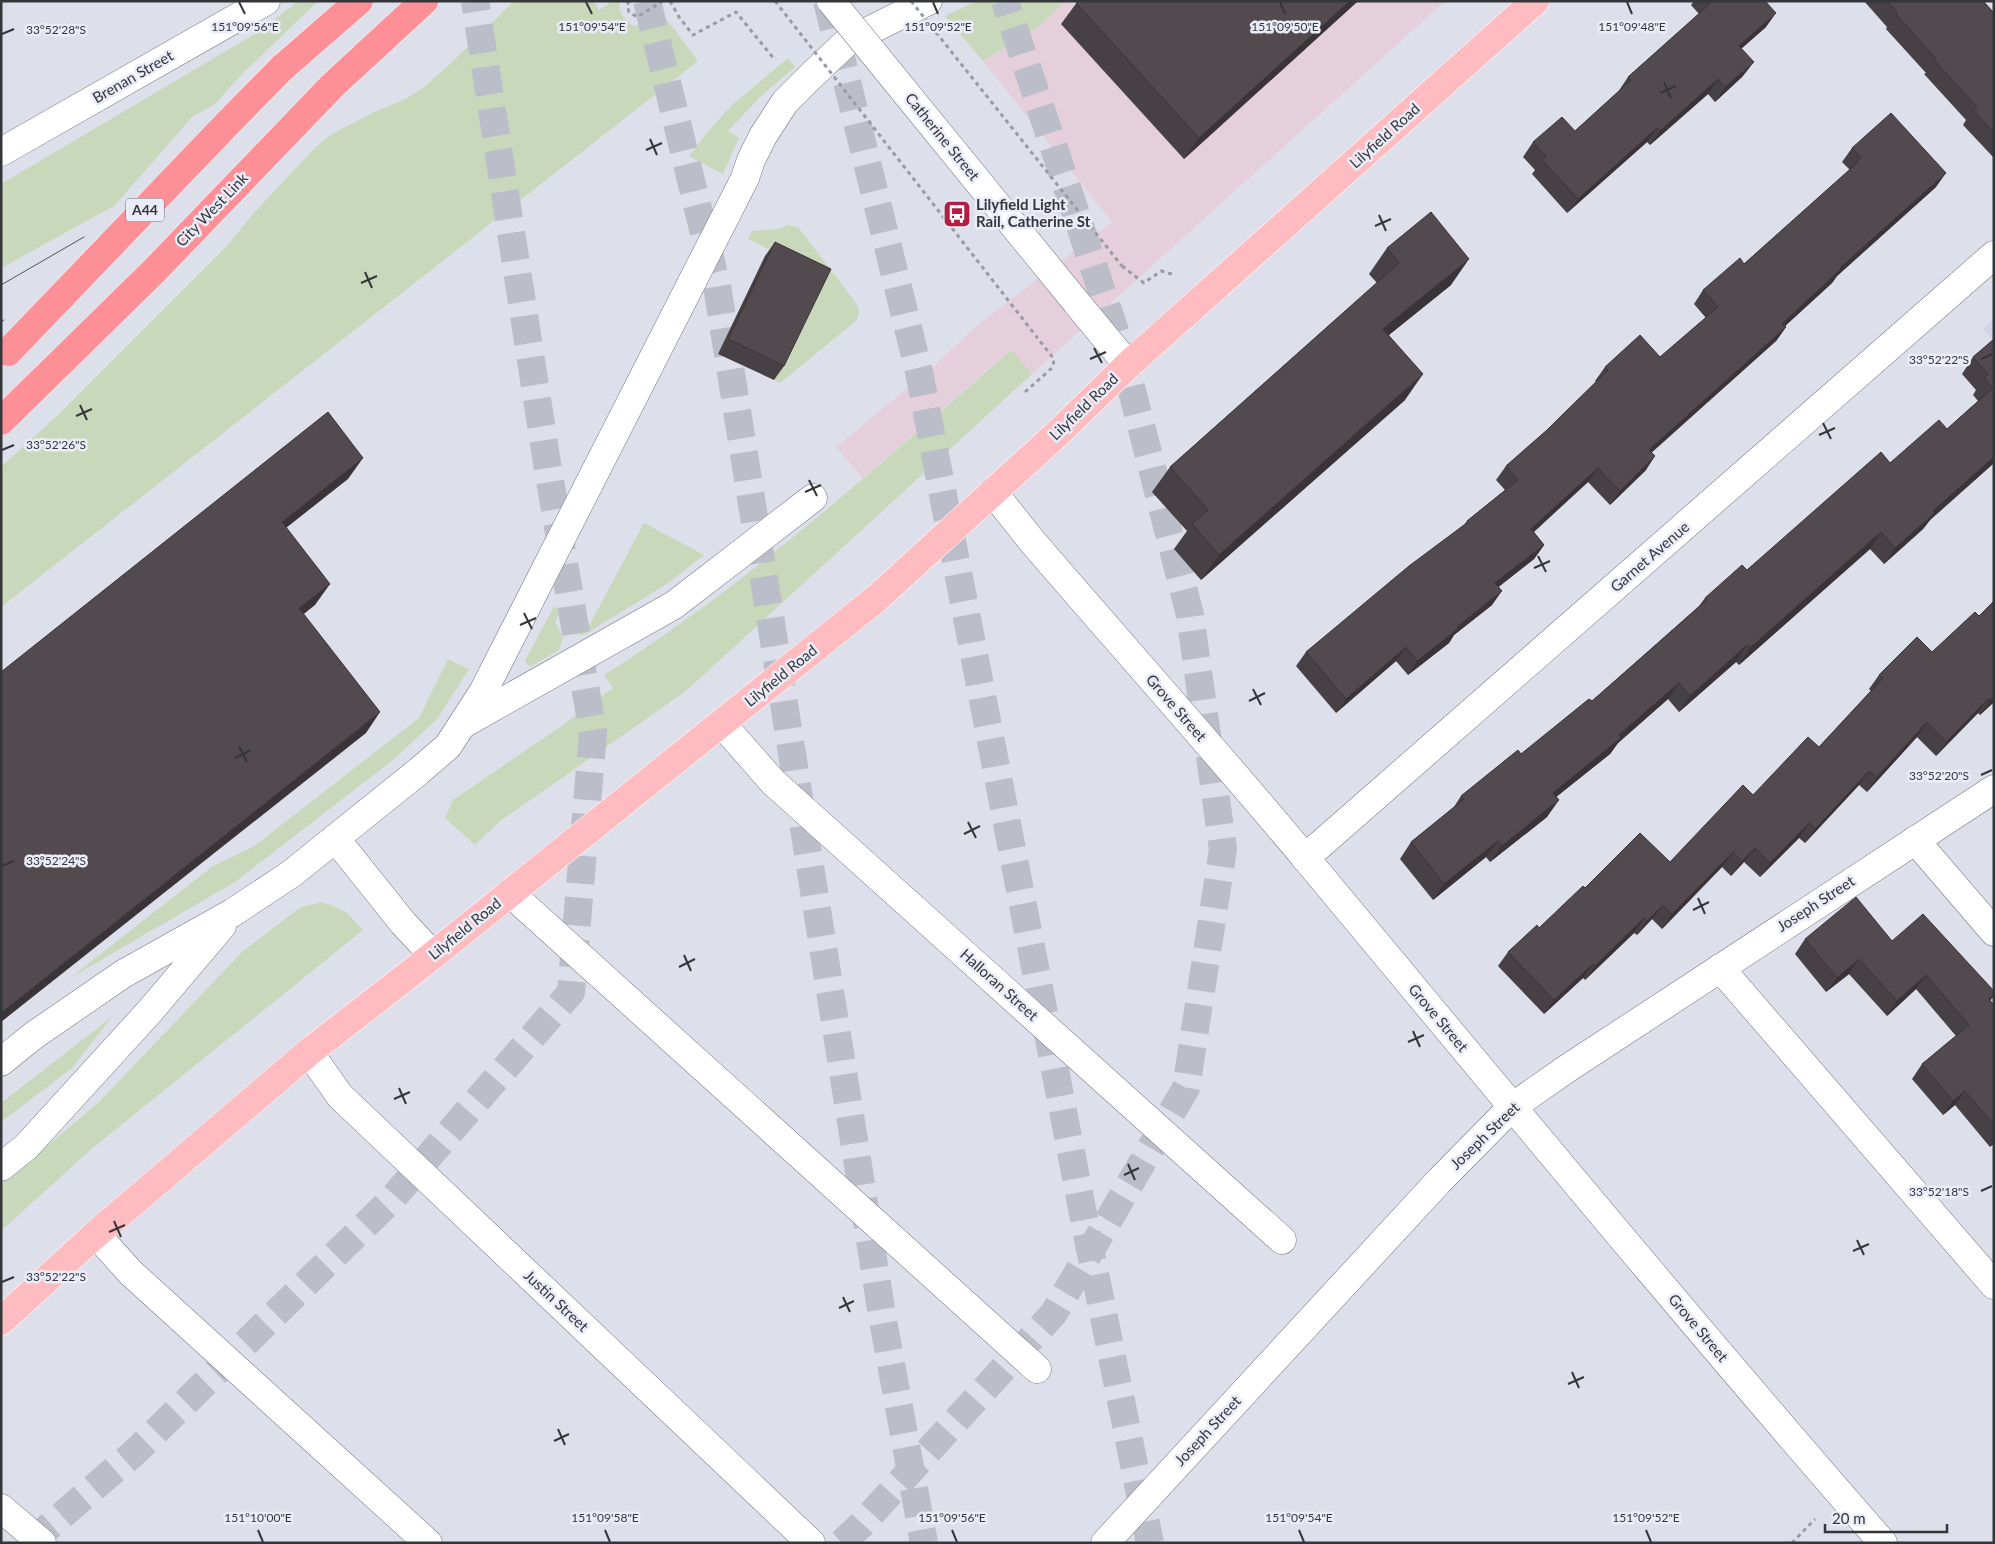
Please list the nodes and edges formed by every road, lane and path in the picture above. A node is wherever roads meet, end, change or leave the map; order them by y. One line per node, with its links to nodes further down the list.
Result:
1 (266, 1): 15 (street, Brenan Street)
2 (359, 1): 18 (highway, A44, bridge)
3 (424, 1): 21 (highway, City West Link, bridge)
4 (629, 1): 5 (path, bridge)
5 (663, 1)
6 (670, 1): 14 (path)
7 (775, 1): 20 (path, bridge)
8 (831, 1): 19 (street, Catherine Street, bridge)
9 (911, 1): 17 (path, bridge)
10 (928, 1): 25 (street)
11 (1535, 1): 19 (main road, Lilyfield Road)
12 (810, 31): 13 (path)
13 (803, 37)
14 (781, 55)
15 (1, 152)
16 (1994, 255): 29 (street, Garnet Avenue)
17 (1161, 271)
18 (4, 355)
19 (1128, 365): 22 (main road, Lilyfield Road)
20 (1025, 392)
21 (1, 420)
22 (993, 492): 24 (main road, Lilyfield Road); 29 (street, Grove Street)
23 (813, 498): 25 (street)
24 (722, 724): 30 (main road, Lilyfield Road); 40 (street, Halloran Street)
25 (460, 726): 27 (street)
26 (1994, 789): 28 (street, Joseph Street)
27 (335, 838): 31 (street); 33 (street)
28 (1914, 840): 32 (street); 34 (street, Joseph Street)
29 (1306, 858): 37 (street, Grove Street)
30 (510, 893): 33 (main road, Lilyfield Road); 43 (street)
31 (232, 913): 36 (street); 38 (street)
32 (1994, 932)
33 (433, 955): 35 (main road, Lilyfield Road)
34 (1720, 968): 37 (street, Joseph Street); 41 (street)
35 (309, 1052): 39 (main road, Lilyfield Road); 47 (street, Justin Street)
36 (1, 1062)
37 (1512, 1108): 48 (street, Joseph Street); 49 (street, Grove Street)
38 (1, 1167)
39 (96, 1234): 42 (main road, Lilyfield Road); 46 (street)
40 (1282, 1240)
41 (1994, 1285)
42 (1, 1321)
43 (1037, 1369)
44 (1, 1508): 45 (street)
45 (42, 1543)
46 (428, 1543)
47 (811, 1543)
48 (1105, 1543)
49 (1883, 1543)

